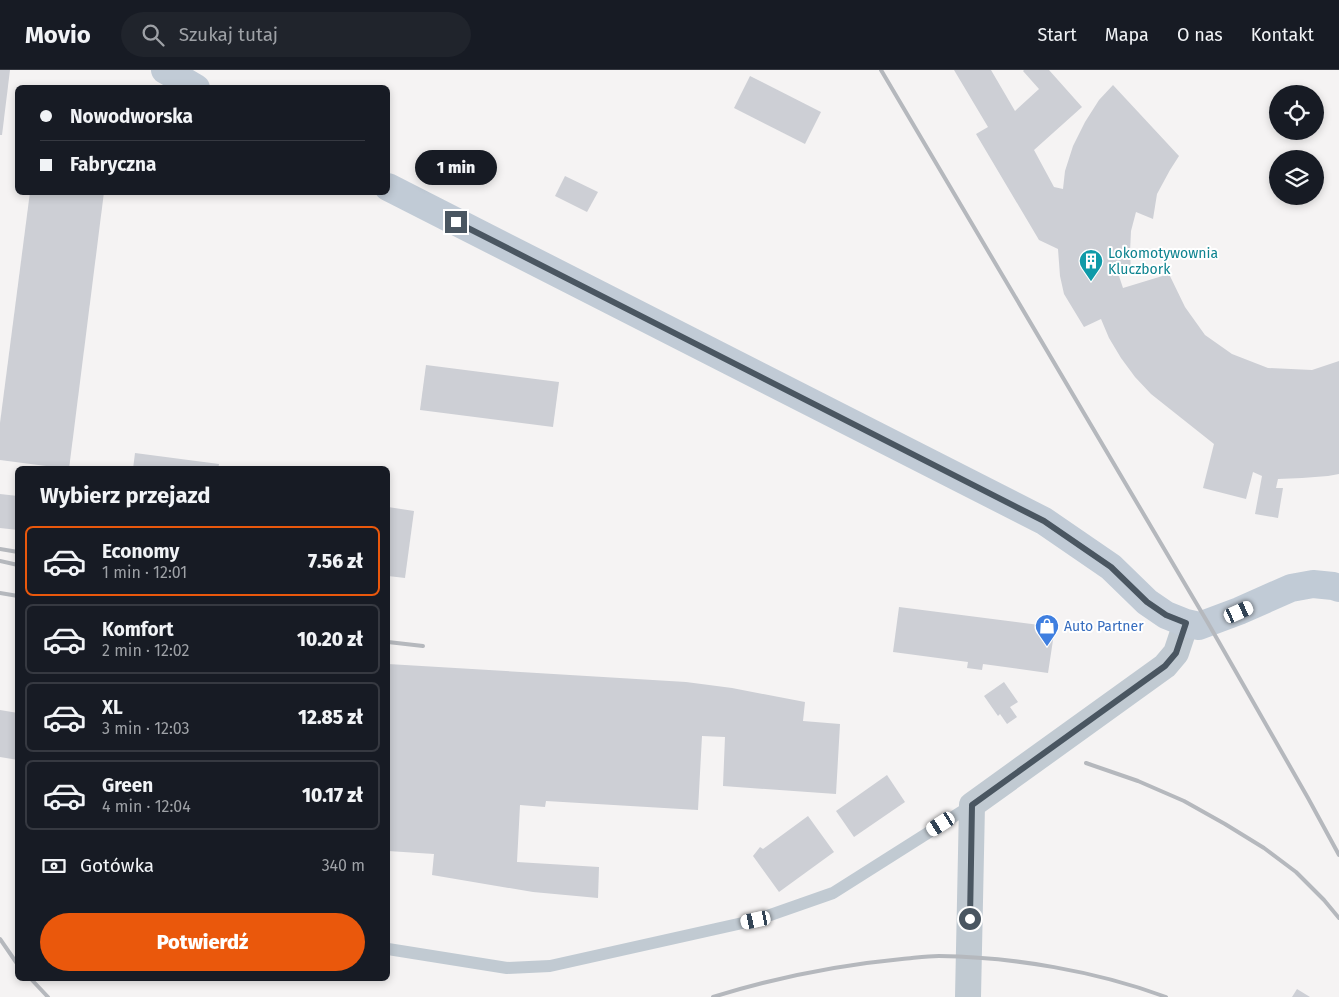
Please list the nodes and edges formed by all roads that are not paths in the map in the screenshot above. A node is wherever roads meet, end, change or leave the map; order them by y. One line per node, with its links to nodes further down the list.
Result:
1 (165, 70): 2 (street)
2 (191, 85)
3 (390, 188): 5 (street)
4 (1339, 588): 5 (street)
5 (1186, 623): 6 (street)
6 (972, 805): 7 (lane); 8 (street)
7 (390, 949)
8 (968, 997)

